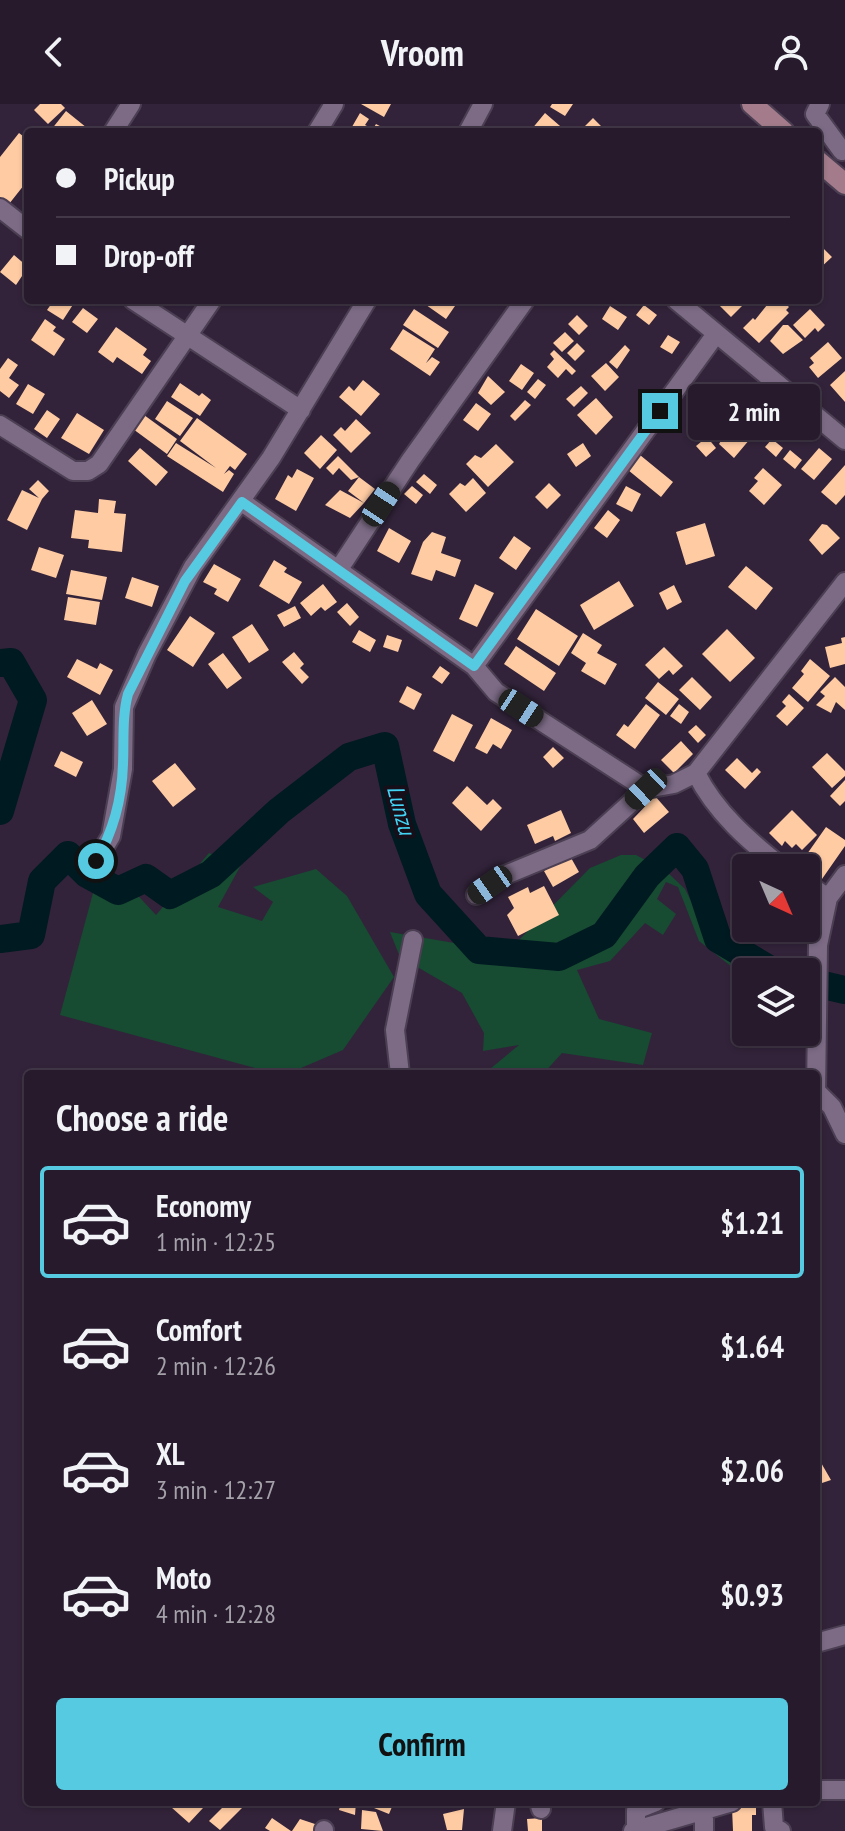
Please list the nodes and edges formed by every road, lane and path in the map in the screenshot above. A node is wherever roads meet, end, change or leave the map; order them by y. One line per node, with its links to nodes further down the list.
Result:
1 (131, 104): 5 (street)
2 (334, 104): 6 (street)
3 (752, 104): 7 (main road)
4 (820, 104): 8 (street)
5 (116, 128)
6 (319, 128)
7 (779, 128)
8 (843, 150): 9 (street)
9 (822, 163)
10 (822, 165): 11 (main road)
11 (845, 184)
12 (0, 208): 13 (street)
13 (24, 227)
14 (139, 304): 20 (street)
15 (209, 304): 20 (street)
16 (365, 304): 21 (street)
17 (522, 304): 25 (street)
18 (681, 304): 19 (street)
19 (716, 334): 23 (street); 27 (street)
20 (188, 336): 21 (street); 22 (street)
21 (301, 410): 24 (street)
22 (0, 425)
23 (845, 440)
24 (242, 502): 25 (street); 31 (street)
25 (339, 569): 27 (street)
26 (845, 582): 28 (street)
27 (474, 666): 29 (street)
28 (696, 773): 29 (street); 30 (street)
29 (646, 789): 34 (street)
30 (766, 854)
31 (96, 861)
32 (845, 875): 35 (street)
33 (820, 893): 35 (street)
34 (476, 895)
35 (828, 898): 38 (street)
36 (413, 940): 37 (street)
37 (400, 1070)
38 (816, 1070)
39 (820, 1096): 40 (street)
40 (845, 1134)
41 (845, 1635): 42 (street)
42 (820, 1642)
43 (820, 1790): 44 (street)
44 (845, 1790)
45 (505, 1806): 50 (street)
46 (646, 1806): 51 (street)
47 (718, 1806): 49 (street)
48 (772, 1806): 53 (street)
49 (704, 1810): 51 (street); 52 (street)
50 (502, 1831)
51 (634, 1831)
52 (704, 1831)
53 (781, 1831)

